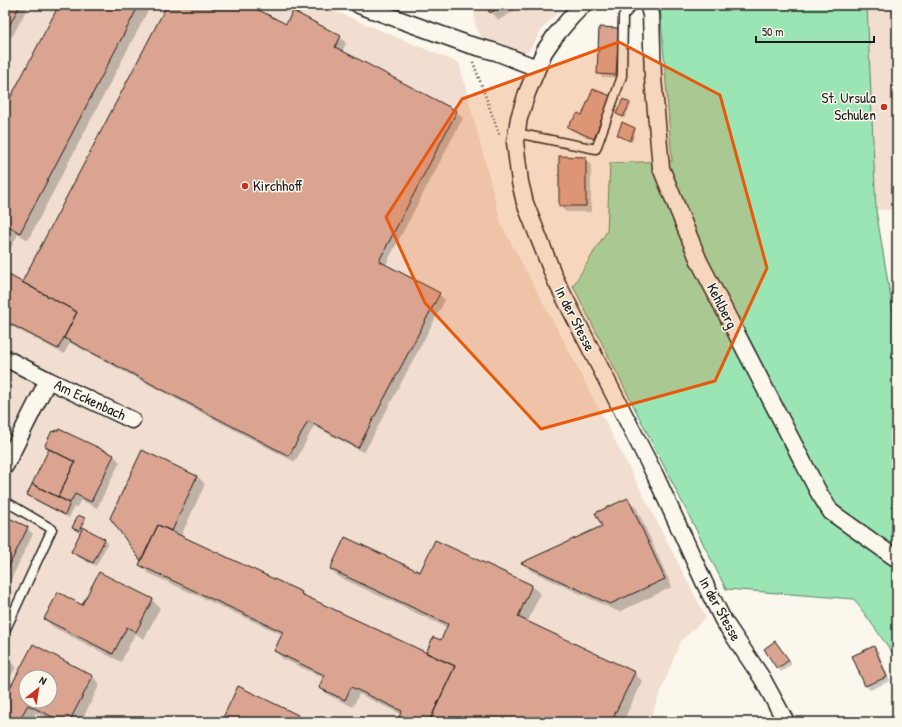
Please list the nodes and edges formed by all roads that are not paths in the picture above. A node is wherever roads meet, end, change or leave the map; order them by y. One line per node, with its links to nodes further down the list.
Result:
1 (359, 5): 5 (street)
2 (583, 5): 5 (street, In der Stesse)
3 (633, 5): 6 (lane)
4 (648, 5): 12 (street, Kehlberg)
5 (537, 68): 6 (street, In der Stesse)
6 (516, 133): 14 (street, In der Stesse)
7 (5, 358): 8 (street, Am Eckenbach)
8 (48, 380): 9 (street, Am Eckenbach); 10 (street, Am Eckenbach)
9 (132, 420)
10 (5, 466)
11 (5, 501): 13 (lane)
12 (897, 559)
13 (5, 631)
14 (786, 722)

